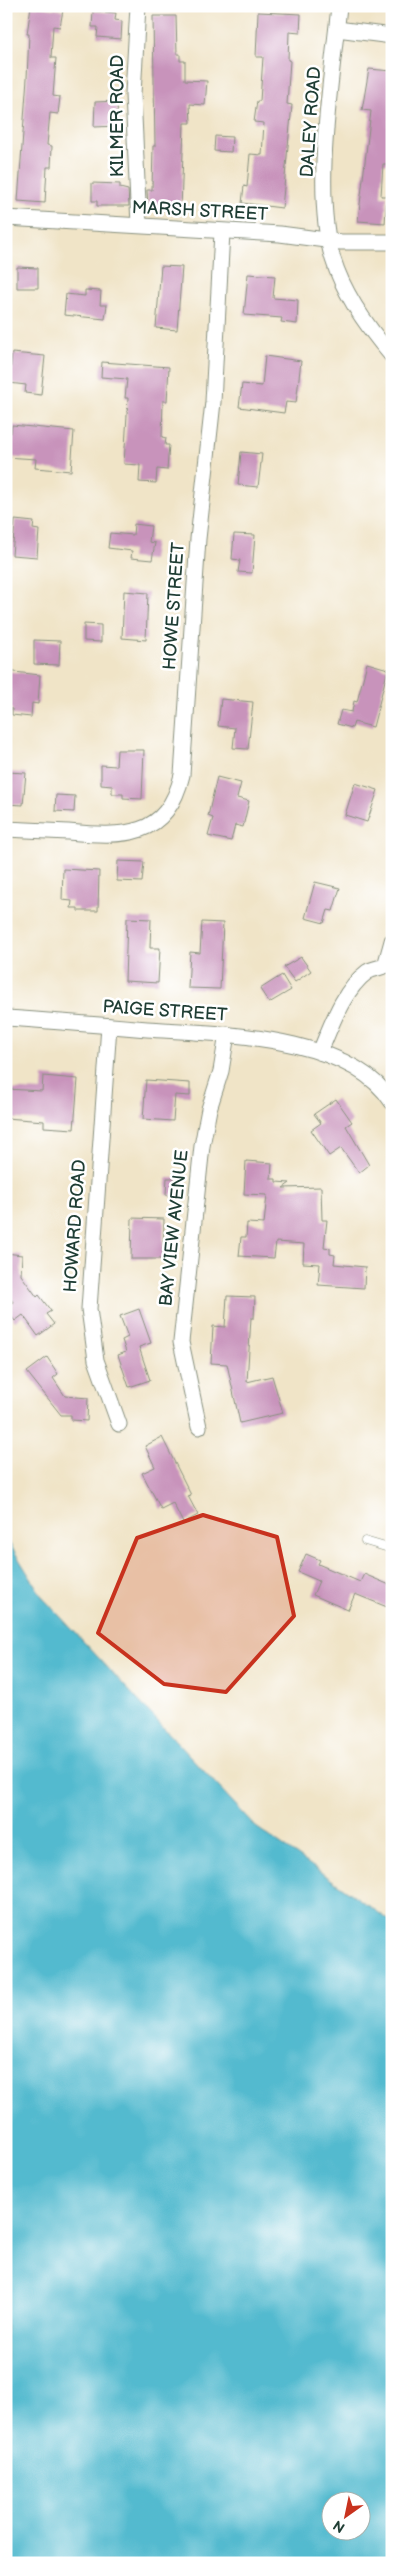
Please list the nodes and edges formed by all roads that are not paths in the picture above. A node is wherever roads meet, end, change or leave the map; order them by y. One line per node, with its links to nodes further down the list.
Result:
1 (138, 6): 6 (street, KILMER ROAD)
2 (339, 6): 3 (street, DALEY ROAD)
3 (337, 29): 4 (street); 8 (street, DALEY ROAD)
4 (392, 36)
5 (6, 218): 6 (street, MARSH STREET)
6 (139, 225): 7 (street, MARSH STREET)
7 (222, 232): 8 (street, MARSH STREET); 11 (street, HOWE STREET)
8 (329, 240): 9 (street, MARSH STREET); 10 (street, DALEY ROAD)
9 (392, 242)
10 (392, 356)
11 (6, 829)
12 (392, 941): 13 (street)
13 (388, 966): 17 (street)
14 (6, 1018): 15 (street, PAIGE STREET)
15 (109, 1026): 16 (street, PAIGE STREET); 19 (street, HOWARD ROAD)
16 (227, 1034): 17 (street, PAIGE STREET); 20 (street, BAY VIEW AVENUE)
17 (320, 1052): 18 (street, PAIGE STREET)
18 (392, 1102)
19 (119, 1424)
20 (199, 1427)
21 (365, 1540): 22 (lane)
22 (392, 1550)

